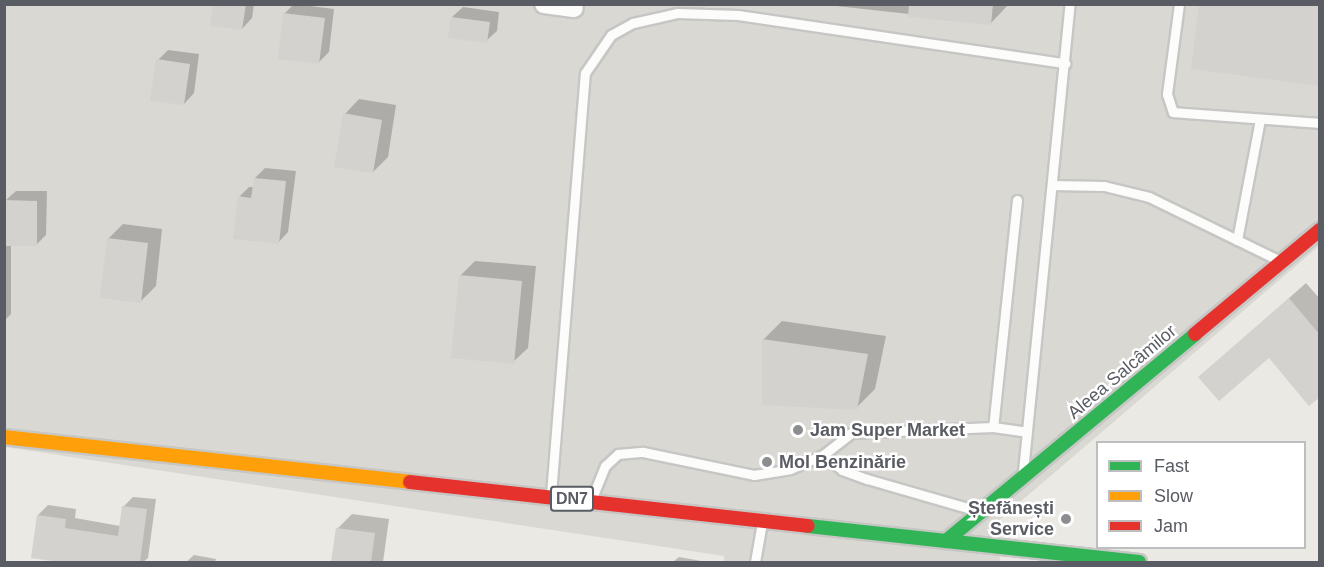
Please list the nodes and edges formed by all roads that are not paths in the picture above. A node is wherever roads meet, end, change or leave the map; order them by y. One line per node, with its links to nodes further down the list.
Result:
1 (544, 4): 5 (street)
2 (739, 4): 6 (lane)
3 (1070, 4): 7 (lane)
4 (1179, 4): 8 (lane)
5 (574, 8)
6 (738, 15): 7 (lane); 20 (lane)
7 (1065, 63): 10 (lane)
8 (1260, 119): 9 (lane); 13 (lane)
9 (1320, 123)
10 (1052, 185): 13 (lane); 16 (lane)
11 (1017, 200): 15 (lane)
12 (1320, 230): 14 (main road, Aleea Salcâmilor)
13 (1237, 240): 14 (lane)
14 (1281, 262): 19 (main road, Aleea Salcâmilor)
15 (993, 427): 16 (lane); 18 (lane)
16 (1027, 432): 19 (lane)
17 (4, 437): 20 (main road, DN7)
18 (823, 455): 21 (lane); 22 (lane)
19 (1022, 479): 22 (main road, Aleea Salcâmilor)
20 (550, 496): 21 (main road, DN7)
21 (591, 501): 23 (main road, DN7)
22 (981, 512): 24 (main road, Aleea Salcâmilor)
23 (762, 520): 24 (main road, DN7); 25 (lane)
24 (946, 541): 26 (main road, DN7)
25 (755, 562)
26 (1139, 562)

